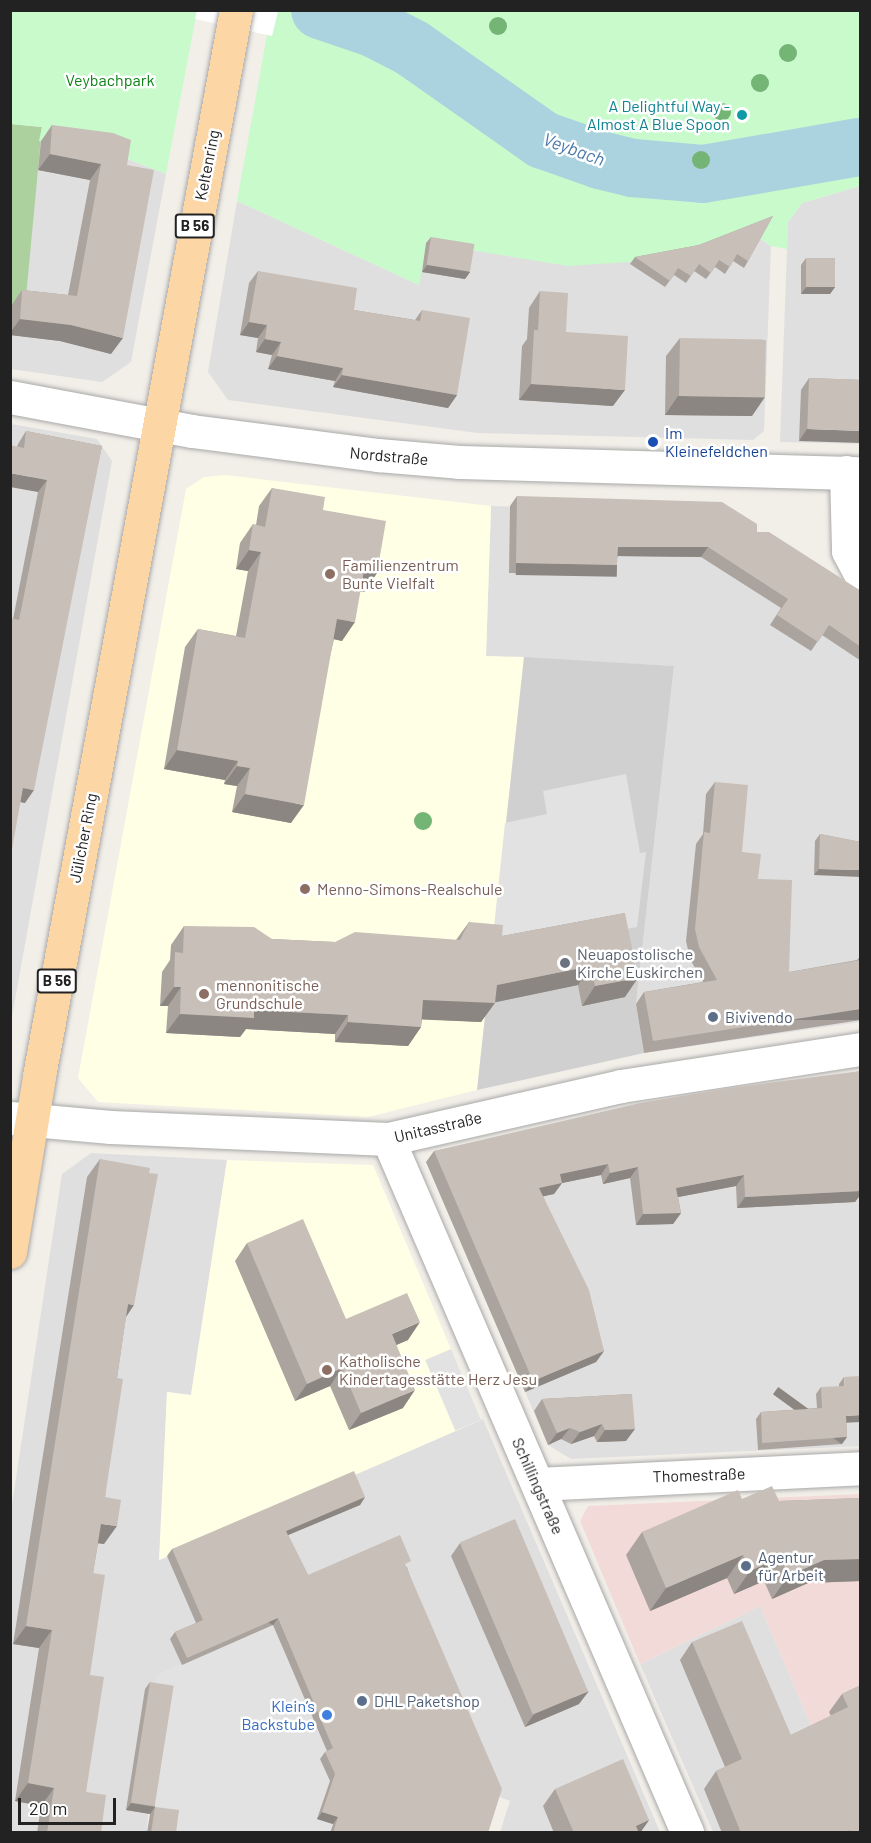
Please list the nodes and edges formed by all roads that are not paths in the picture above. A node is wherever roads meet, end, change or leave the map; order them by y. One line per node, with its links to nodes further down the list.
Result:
1 (234, 19): 3 (main road, Keltenring / B 56)
2 (10, 397): 3 (street, Nordstraße)
3 (158, 425): 4 (street, Nordstraße); 7 (main road, Jülicher Ring / B 56)
4 (853, 472): 5 (street)
5 (861, 574)
6 (861, 1049): 8 (street, Unitasstraße)
7 (22, 1119): 8 (street, Unitasstraße); 9 (main road, Jülicher Ring / B 56)
8 (388, 1139): 11 (street, Schillingstraße)
9 (10, 1252)
10 (861, 1468): 11 (street, Thomestraße)
11 (538, 1484): 12 (street, Schillingstraße)
12 (687, 1833)

